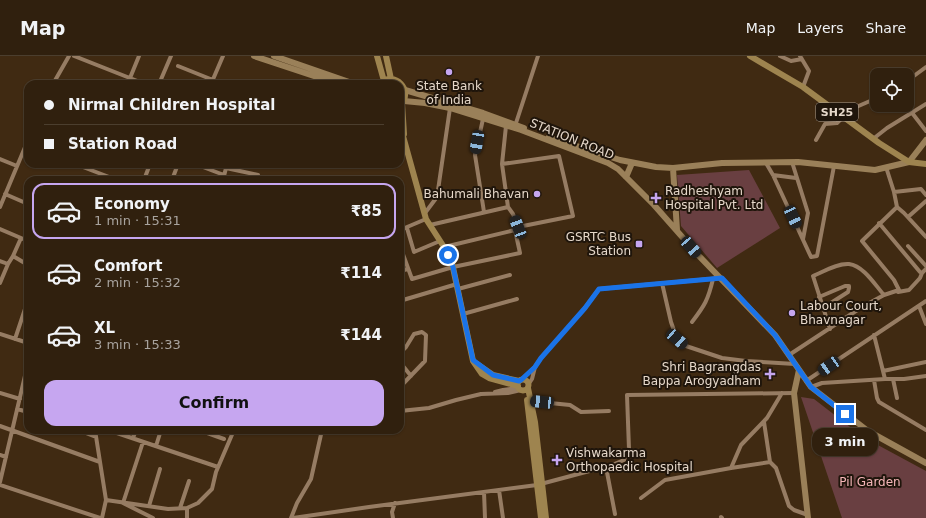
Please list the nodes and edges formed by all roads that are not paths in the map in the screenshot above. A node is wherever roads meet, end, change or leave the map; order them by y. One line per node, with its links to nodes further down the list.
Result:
1 (67, 56): 18 (street)
2 (74, 56): 19 (street)
3 (139, 56): 20 (street)
4 (171, 56): 21 (street)
5 (223, 56): 23 (street)
6 (254, 56): 24 (main road)
7 (274, 56): 25 (main road)
8 (378, 56): 26 (main road)
9 (386, 56): 17 (main road)
10 (538, 56): 40 (street)
11 (750, 56): 29 (main road, SH25)
12 (780, 56): 13 (street)
13 (801, 57): 29 (street)
14 (178, 66): 22 (street)
15 (926, 67): 16 (street)
16 (914, 76)
17 (391, 79): 27 (main road); 28 (main road)
18 (55, 80)
19 (131, 80)
20 (133, 80)
21 (161, 80)
22 (208, 80)
23 (213, 80)
24 (326, 80)
25 (343, 80)
26 (382, 80)
27 (388, 80)
28 (394, 80)
29 (803, 87): 37 (main road, SH25)
30 (405, 90): 31 (main road); 40 (main road)
31 (404, 94)
32 (870, 102): 37 (street)
33 (404, 103): 35 (main road, STATION ROAD)
34 (926, 104): 36 (street)
35 (450, 108): 38 (main road, STATION ROAD); 79 (street)
36 (912, 113): 41 (street); 43 (street)
37 (842, 116): 43 (main road, SH25); 44 (street)
38 (483, 119): 39 (main road, STATION ROAD); 77 (street)
39 (506, 126): 40 (main road, STATION ROAD); 52 (street)
40 (515, 127): 50 (main road); 65 (main road, STATION ROAD)
41 (926, 131)
42 (404, 139): 79 (main road)
43 (873, 139): 49 (main road, SH25)
44 (816, 140)
45 (926, 140): 49 (main road)
46 (24, 152): 54 (street)
47 (0, 159): 54 (street)
48 (792, 162): 51 (main road); 55 (main road); 66 (street)
49 (909, 162): 53 (main road, SH25); 56 (main road)
50 (632, 163): 60 (main road); 65 (main road)
51 (766, 163): 60 (main road); 62 (street)
52 (502, 164): 75 (street); 75 (street)
53 (926, 164)
54 (17, 166): 70 (street)
55 (834, 166): 56 (main road); 88 (street)
56 (886, 167): 69 (street)
57 (86, 168): 63 (street)
58 (203, 168): 64 (street)
59 (233, 168): 61 (street)
60 (673, 168): 84 (main road)
61 (258, 175)
62 (773, 175): 66 (street); 88 (street)
63 (106, 176)
64 (220, 176)
65 (626, 177): 84 (main road, STATION ROAD)
66 (796, 178): 88 (street)
67 (926, 188): 68 (street)
68 (921, 189): 69 (street); 71 (street)
69 (894, 192): 76 (street)
70 (6, 194): 73 (street); 74 (street)
71 (926, 195)
72 (926, 201): 78 (street)
73 (24, 202)
74 (0, 207)
75 (508, 207): 77 (street)
76 (897, 207): 78 (street); 80 (street)
77 (484, 212): 79 (street)
78 (908, 217): 85 (street)
79 (427, 219): 81 (street); 89 (main road)
80 (879, 223): 100 (street); 107 (street)
81 (407, 228): 83 (street); 89 (street)
82 (0, 229): 86 (street)
83 (404, 229)
84 (677, 230): 102 (main road, STATION ROAD)
85 (926, 236)
86 (21, 238): 87 (street); 91 (street)
87 (24, 239)
88 (803, 239)
89 (442, 244): 96 (main road); 96 (street)
90 (908, 246): 97 (street)
91 (13, 256): 94 (street); 95 (street)
92 (404, 258): 98 (street)
93 (0, 261): 95 (street)
94 (24, 263)
95 (8, 264): 104 (street)
96 (453, 267): 98 (street); 106 (main road)
97 (926, 267): 100 (street)
98 (408, 269): 99 (street)
99 (404, 270)
100 (922, 273): 107 (street)
101 (510, 275): 106 (street)
102 (722, 278): 103 (street); 125 (main road, STATION ROAD)
103 (713, 279): 105 (street); 117 (street)
104 (0, 283)
105 (662, 283): 127 (street); 128 (street)
106 (457, 286): 111 (street); 116 (main road)
107 (898, 292): 108 (street)
108 (884, 295): 109 (street); 119 (street)
109 (819, 297): 114 (street); 114 (street)
110 (517, 299): 116 (street)
111 (404, 300)
112 (926, 301): 113 (street)
113 (919, 306): 118 (street); 121 (street)
114 (823, 308): 119 (street)
115 (24, 312): 122 (street)
116 (463, 314): 140 (main road)
117 (692, 322)
118 (926, 324)
119 (830, 329): 125 (street)
120 (0, 334): 122 (street)
121 (874, 335): 131 (street); 138 (street)
122 (15, 339): 123 (street)
123 (24, 342)
124 (404, 349): 132 (street)
125 (789, 355): 127 (main road, STATION ROAD)
126 (926, 362): 131 (street)
127 (795, 364): 130 (main road, STATION ROAD)
128 (535, 367): 140 (street); 140 (street)
129 (404, 368): 132 (street)
130 (799, 370): 138 (main road, STATION ROAD); 145 (main road)
131 (883, 371): 134 (street)
132 (410, 376): 139 (street)
133 (926, 376): 135 (street)
134 (885, 379): 135 (street); 137 (street)
135 (894, 379): 146 (street)
136 (24, 380): 141 (street)
137 (874, 380): 142 (street); 156 (street)
138 (806, 381): 142 (main road, STATION ROAD)
139 (404, 383)
140 (522, 386): 148 (main road); 151 (street); 180 (main road)
141 (22, 387): 147 (street)
142 (811, 387): 173 (main road, STATION ROAD)
143 (0, 393): 147 (street)
144 (782, 393): 145 (street); 153 (street); 175 (street)
145 (794, 393): 191 (main road)
146 (897, 398)
147 (20, 399): 149 (street)
148 (530, 400): 152 (street); 180 (main road)
149 (17, 409): 150 (street); 155 (street)
150 (24, 411)
151 (404, 411)
152 (609, 411)
153 (764, 422): 172 (street); 176 (street)
154 (0, 426): 155 (street)
155 (12, 430): 170 (street); 171 (street)
156 (926, 430)
157 (90, 434): 164 (street)
158 (120, 434): 165 (street)
159 (134, 434): 165 (street)
160 (160, 434): 168 (street)
161 (210, 434): 166 (street)
162 (232, 434): 174 (street)
163 (321, 434): 195 (street)
164 (96, 436): 171 (street)
165 (133, 438): 167 (street)
166 (224, 439)
167 (143, 442): 168 (street); 185 (street)
168 (156, 446): 174 (street)
169 (0, 455): 170 (street)
170 (6, 457): 179 (street)
171 (100, 462): 184 (street)
172 (770, 462): 176 (street); 191 (street)
173 (926, 463)
174 (218, 467): 189 (street)
175 (606, 467): 180 (street); 190 (street)
176 (731, 468): 183 (street)
177 (160, 469): 187 (street)
178 (189, 481): 188 (street)
179 (0, 483): 192 (street)
180 (539, 485): 181 (street); 199 (main road); 200 (main road)
181 (499, 490): 182 (street); 198 (street)
182 (484, 492): 186 (street); 197 (street)
183 (641, 498)
184 (106, 500): 185 (street); 192 (street)
185 (123, 503): 187 (street); 193 (street)
186 (395, 503): 195 (street); 196 (street)
187 (149, 506): 188 (street)
188 (180, 508): 189 (street)
189 (187, 508): 194 (street)
190 (615, 514)
191 (808, 517)
192 (101, 518)
193 (152, 518)
194 (186, 518)
195 (292, 518)
196 (394, 518)
197 (485, 518)
198 (503, 518)
199 (541, 518)
200 (546, 518)

